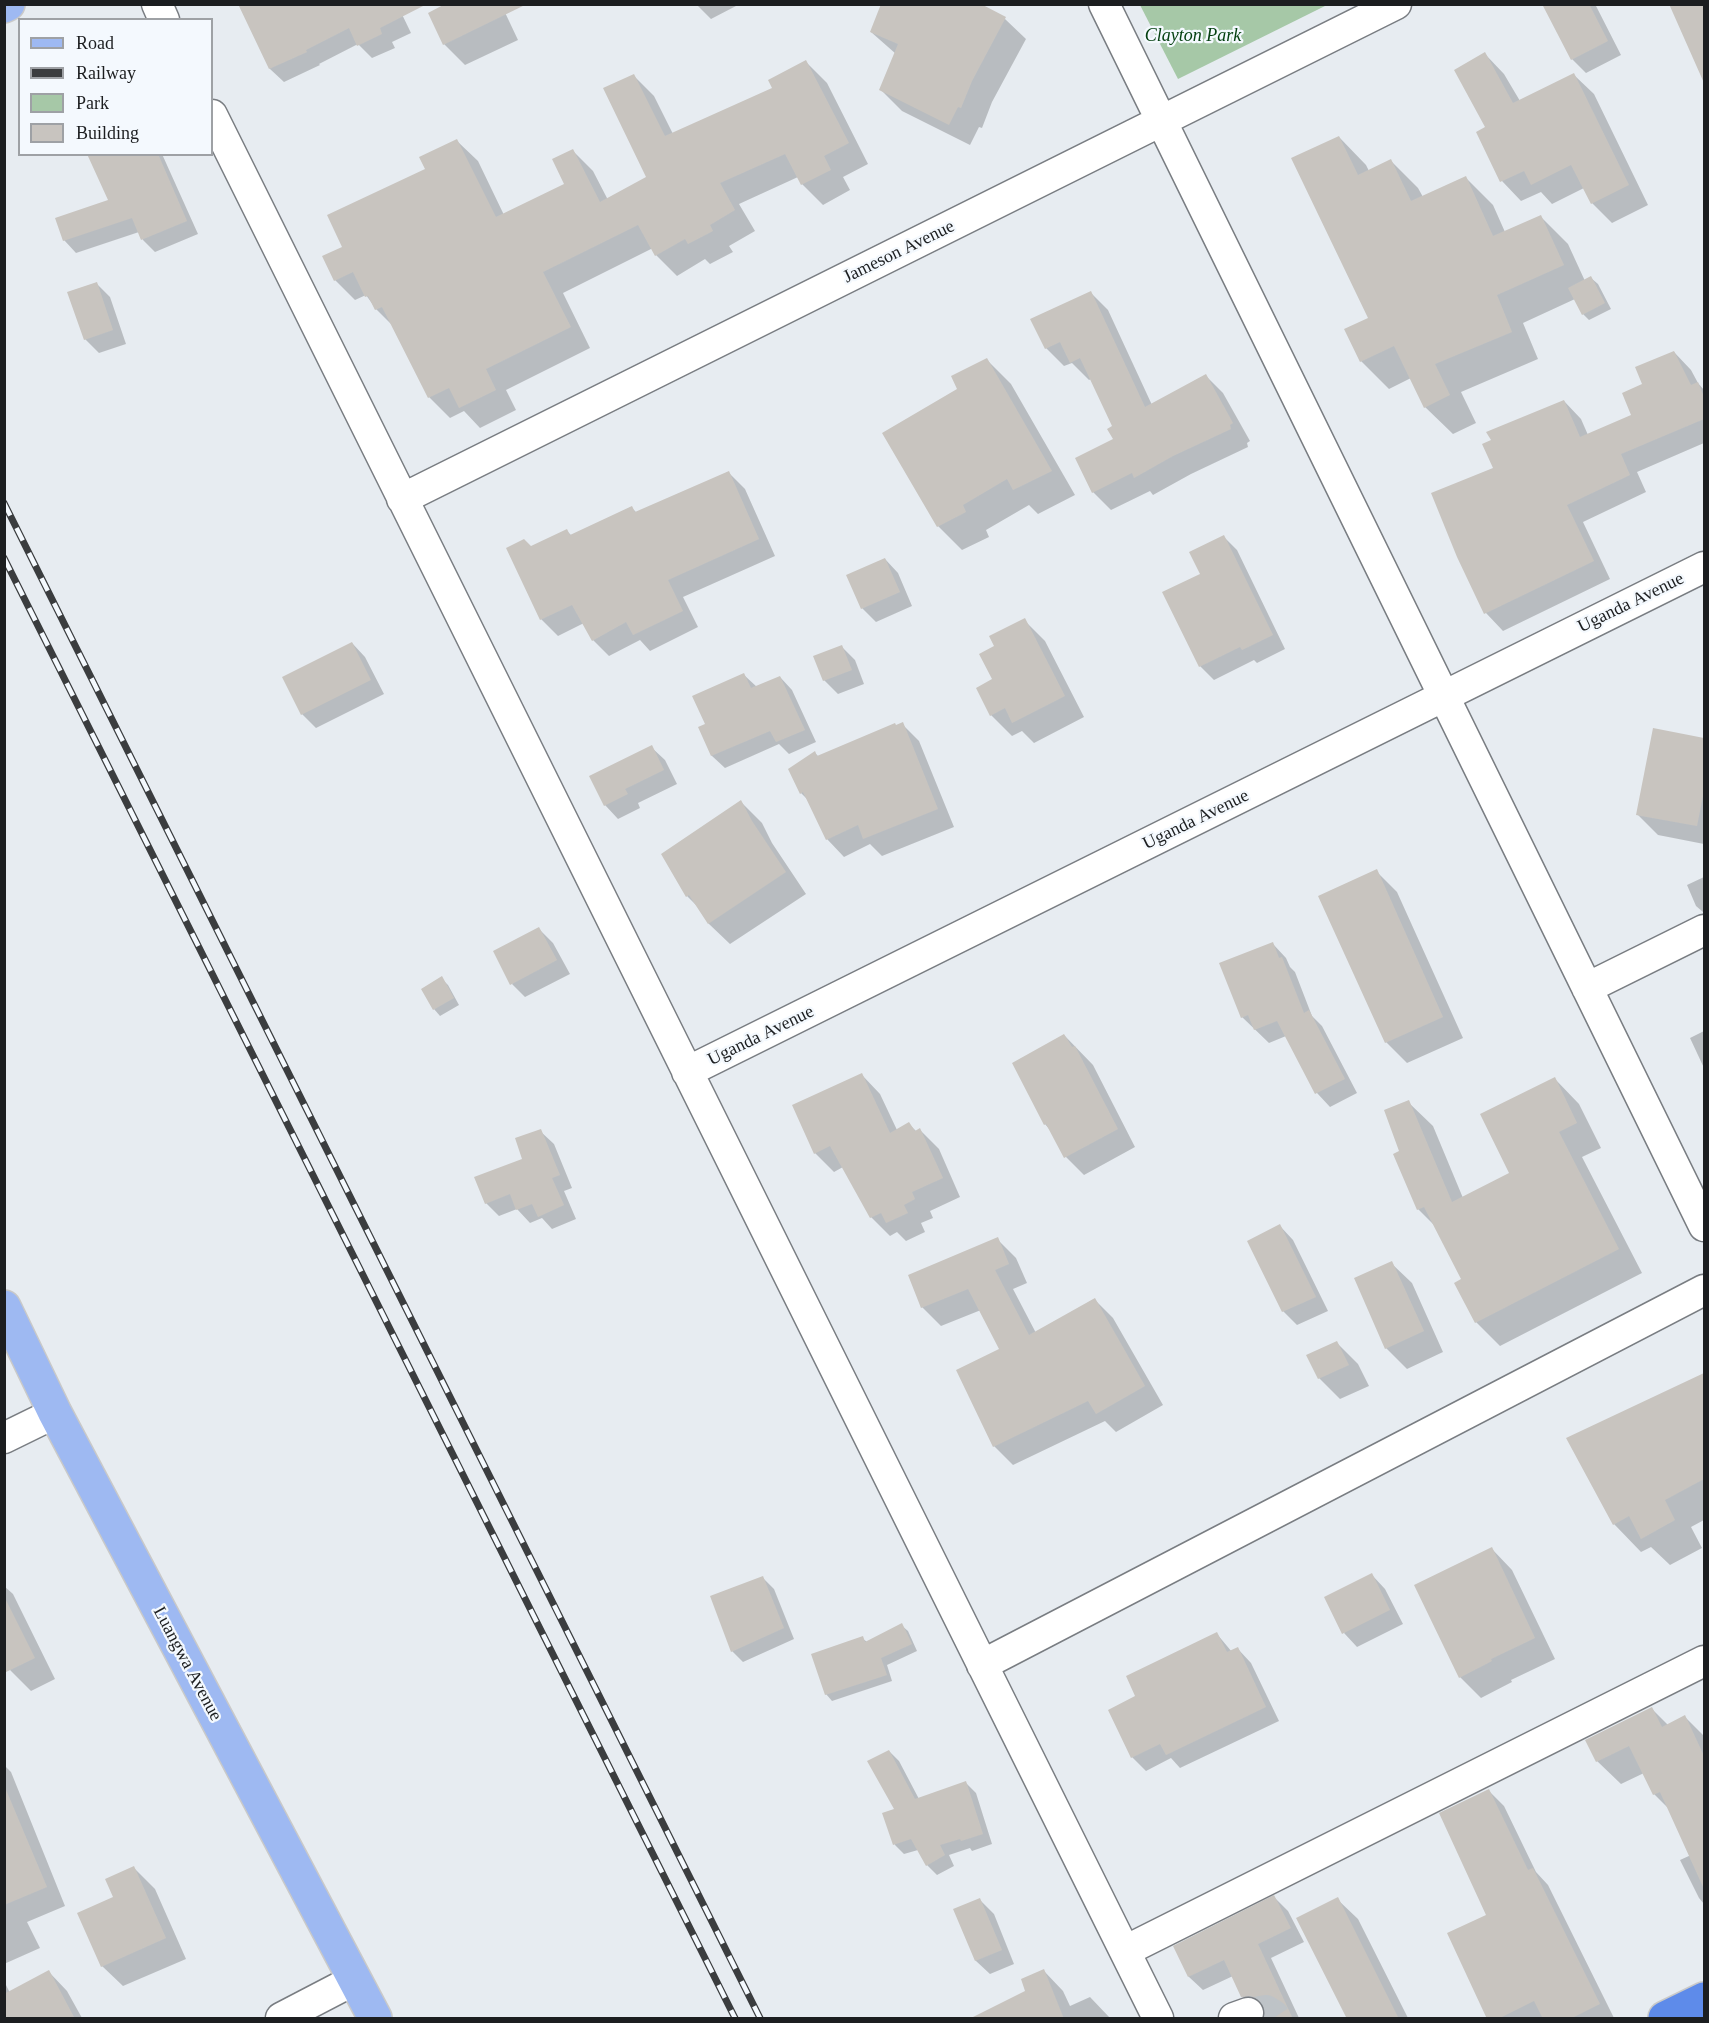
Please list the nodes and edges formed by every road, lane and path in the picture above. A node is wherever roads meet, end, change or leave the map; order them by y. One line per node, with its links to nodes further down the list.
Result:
1 (157, 4): 4 (street)
2 (1104, 4): 6 (street)
3 (1396, 4): 6 (street, Jameson Avenue)
4 (163, 18)
5 (213, 117): 7 (street)
6 (1161, 122): 7 (street, Jameson Avenue); 9 (street)
7 (402, 498): 12 (street)
8 (1704, 567): 9 (street, Uganda Avenue)
9 (1444, 696): 11 (street); 12 (street, Uganda Avenue)
10 (1704, 930): 11 (street)
11 (1587, 988): 13 (street)
12 (687, 1072): 19 (street)
13 (1704, 1226)
14 (1704, 1290): 19 (street)
15 (4, 1307): 16 (main road, Luangwa Avenue)
16 (55, 1413): 17 (street); 21 (main road, Luangwa Avenue)
17 (4, 1438)
18 (1704, 1662): 20 (street)
19 (982, 1665): 20 (street)
20 (1125, 1951): 25 (street)
21 (354, 1980): 23 (street); 24 (main road, Luangwa Avenue)
22 (1704, 1999): 26 (highway)
23 (281, 2019)
24 (375, 2019)
25 (1158, 2019)
26 (1665, 2019)

